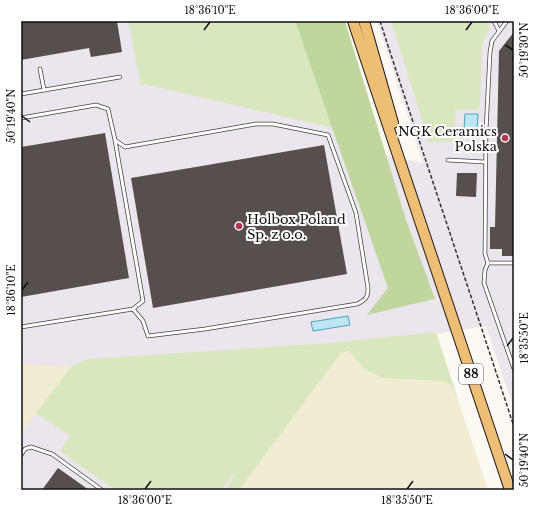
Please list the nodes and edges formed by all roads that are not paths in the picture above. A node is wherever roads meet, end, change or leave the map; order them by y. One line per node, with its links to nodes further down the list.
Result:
1 (353, 21): 14 (main road, 88)
2 (364, 21): 14 (main road)
3 (494, 21): 5 (lane)
4 (507, 21): 5 (lane)
5 (499, 31): 13 (lane)
6 (40, 69): 8 (lane)
7 (120, 77): 8 (lane)
8 (44, 90): 9 (lane)
9 (21, 94)
10 (21, 118): 11 (lane)
11 (115, 140): 17 (lane); 17 (lane)
12 (448, 160): 13 (lane)
13 (485, 162): 15 (lane)
14 (403, 170): 22 (main road, 88)
15 (488, 263): 16 (lane); 19 (lane)
16 (514, 263)
17 (133, 309): 18 (lane)
18 (21, 327)
19 (514, 369)
20 (21, 455): 21 (lane)
21 (102, 490)
22 (510, 490)

